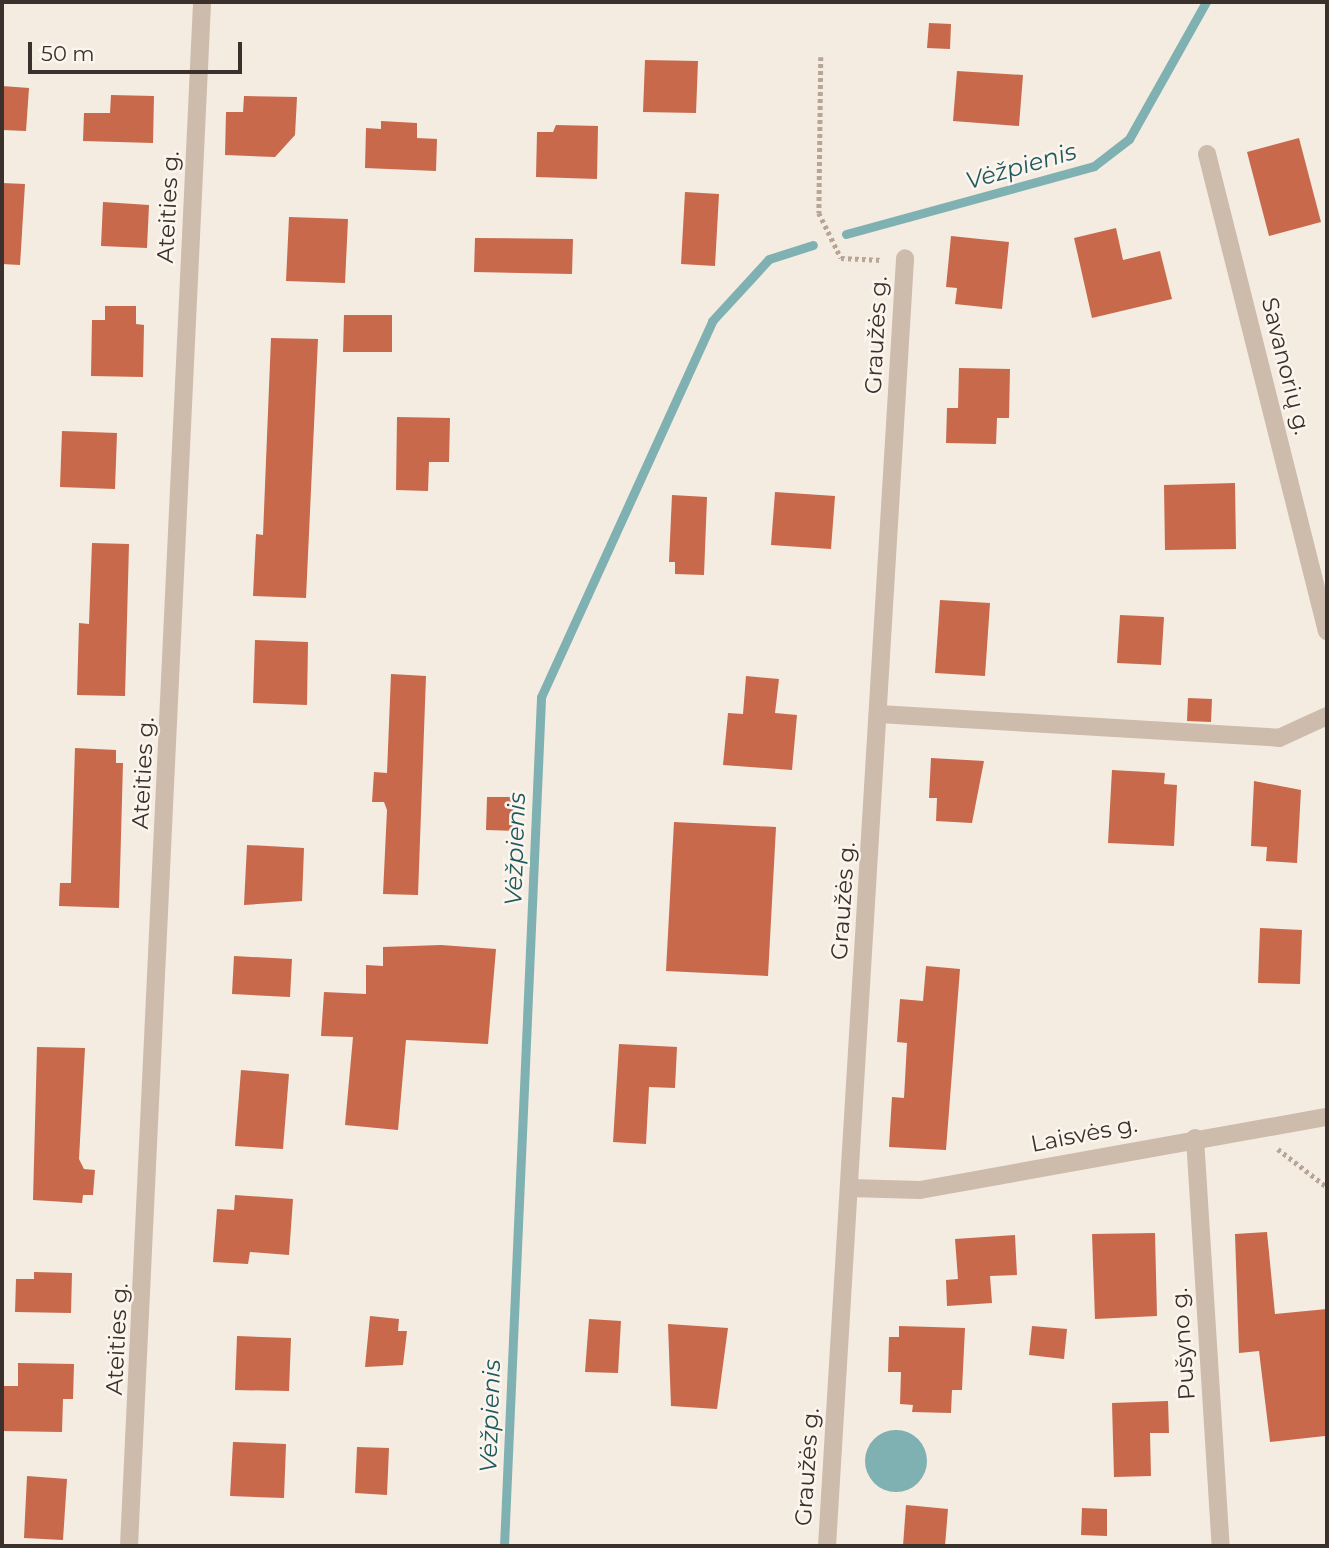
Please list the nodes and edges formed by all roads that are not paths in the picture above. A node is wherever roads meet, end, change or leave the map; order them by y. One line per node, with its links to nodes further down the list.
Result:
1 (202, 2): 10 (street, Ateities g.)
2 (1207, 154): 4 (street, Savanorių g.)
3 (905, 258): 5 (street, Graužės g.)
4 (1327, 631)
5 (879, 714): 6 (street); 9 (street, Graužės g.)
6 (1327, 716)
7 (1327, 1117): 8 (street, Laisvės g.)
8 (1195, 1138): 9 (street, Laisvės g.); 12 (street, Pušyno g.)
9 (849, 1188): 11 (street, Graužės g.)
10 (130, 1546)
11 (827, 1546)
12 (1221, 1546)

